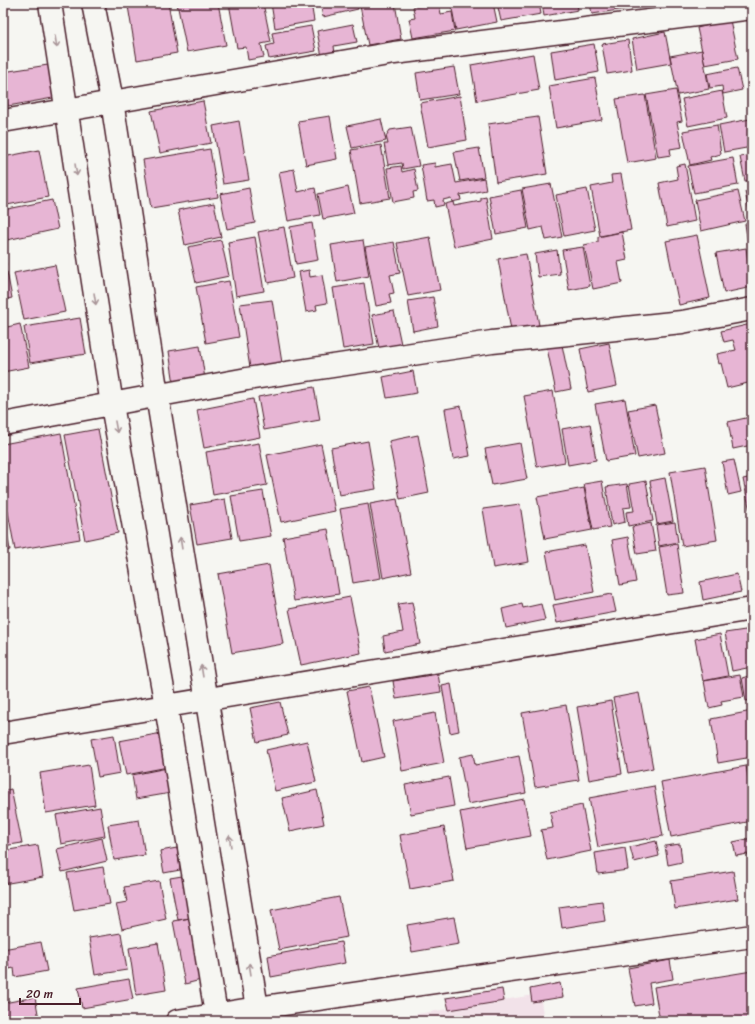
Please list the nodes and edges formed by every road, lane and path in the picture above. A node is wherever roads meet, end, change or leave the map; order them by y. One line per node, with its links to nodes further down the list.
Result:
1 (50, 3): 5 (street, one-way to 5)
2 (93, 3): 4 (street)
3 (752, 8): 4 (street)
4 (112, 101): 5 (street); 8 (street)
5 (66, 109): 6 (street); 9 (street, one-way to 9)
6 (3, 121)
7 (752, 309): 8 (street)
8 (157, 395): 9 (street); 12 (street, one-way to 8)
9 (112, 405): 10 (street); 13 (street, one-way to 13)
10 (3, 424)
11 (752, 609): 12 (street)
12 (207, 699): 13 (street); 16 (street, one-way to 12)
13 (166, 706): 14 (street); 16 (street)
14 (3, 732)
15 (752, 936): 16 (street)
16 (237, 1014): 17 (street)
17 (177, 1021)

